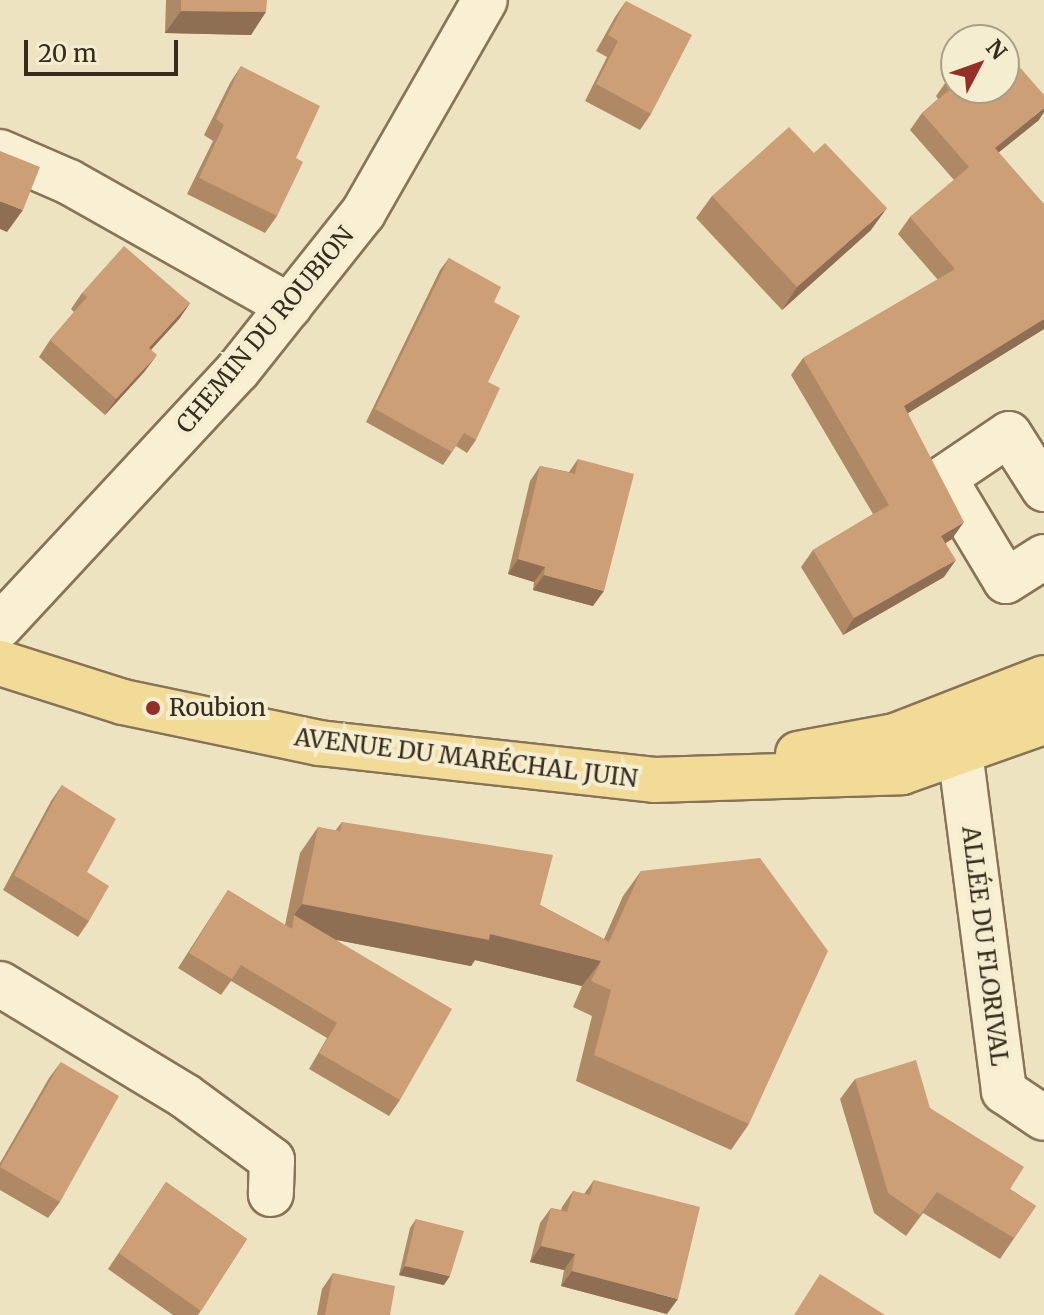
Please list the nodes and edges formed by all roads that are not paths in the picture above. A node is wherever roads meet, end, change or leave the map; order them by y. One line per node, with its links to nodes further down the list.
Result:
1 (485, 0): 3 (street, CHEMIN DU ROUBION)
2 (0, 152): 3 (street)
3 (289, 306): 6 (street, CHEMIN DU ROUBION)
4 (1044, 489): 5 (street)
5 (1044, 557)
6 (0, 626)
7 (0, 663): 11 (main road, AVENUE DU MARÉCHAL JUIN)
8 (1044, 678): 11 (main road)
9 (1044, 722): 10 (main road)
10 (960, 752): 11 (main road); 13 (street, ALLÉE DU FLORIVAL)
11 (654, 780)
12 (0, 984): 14 (street)
13 (1044, 1118)
14 (271, 1194)

